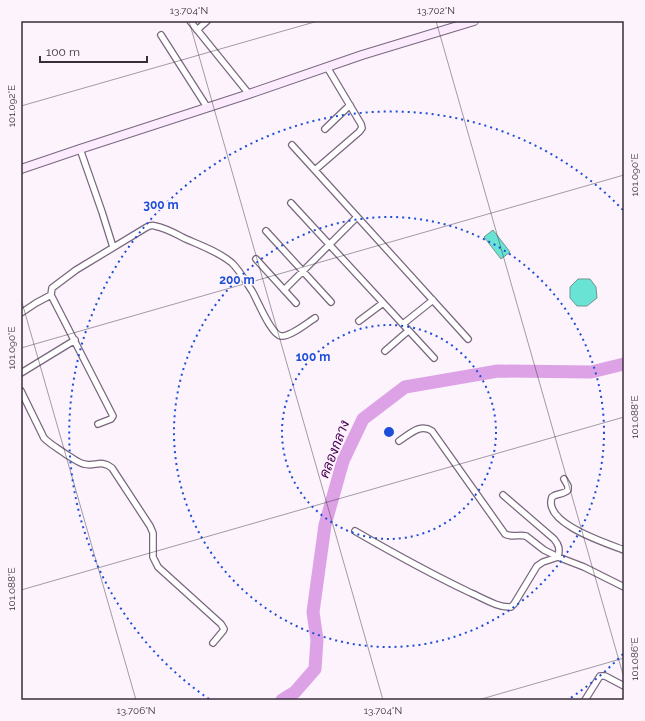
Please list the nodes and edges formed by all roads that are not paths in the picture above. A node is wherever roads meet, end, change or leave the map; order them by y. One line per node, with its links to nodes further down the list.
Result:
1 (190, 21): 4 (street)
2 (207, 21): 4 (street)
3 (474, 21): 6 (main road)
4 (197, 30): 7 (street)
5 (161, 35): 9 (street)
6 (327, 67): 7 (main road); 8 (street)
7 (249, 94): 9 (main road)
8 (350, 105): 10 (street); 14 (street)
9 (207, 107): 12 (main road)
10 (325, 129)
11 (292, 145): 14 (street)
12 (80, 149): 13 (main road); 19 (street)
13 (21, 169)
14 (315, 170): 16 (street)
15 (290, 203): 18 (street)
16 (357, 217): 18 (street); 24 (street)
17 (266, 231): 21 (street)
18 (330, 245): 21 (street); 27 (street)
19 (113, 247): 23 (street); 29 (street)
20 (256, 259): 22 (street)
21 (303, 272): 22 (street); 25 (street)
22 (284, 290): 26 (street)
23 (51, 295): 28 (street); 34 (street)
24 (433, 300): 31 (street); 33 (street)
25 (331, 302)
26 (296, 303)
27 (383, 303): 30 (street); 31 (street)
28 (21, 313)
29 (315, 318)
30 (359, 321)
31 (403, 324): 32 (street)
32 (408, 331): 35 (street); 36 (street)
33 (468, 339)
34 (75, 340): 37 (street); 39 (street)
35 (385, 351)
36 (434, 358)
37 (21, 372)
38 (21, 391): 47 (street)
39 (98, 424)
40 (399, 441): 45 (street)
41 (564, 479): 44 (street)
42 (503, 495): 45 (street)
43 (355, 530): 45 (street)
44 (624, 550)
45 (558, 557): 46 (street)
46 (624, 587)
47 (213, 643)
48 (624, 686): 49 (street)
49 (585, 700)

